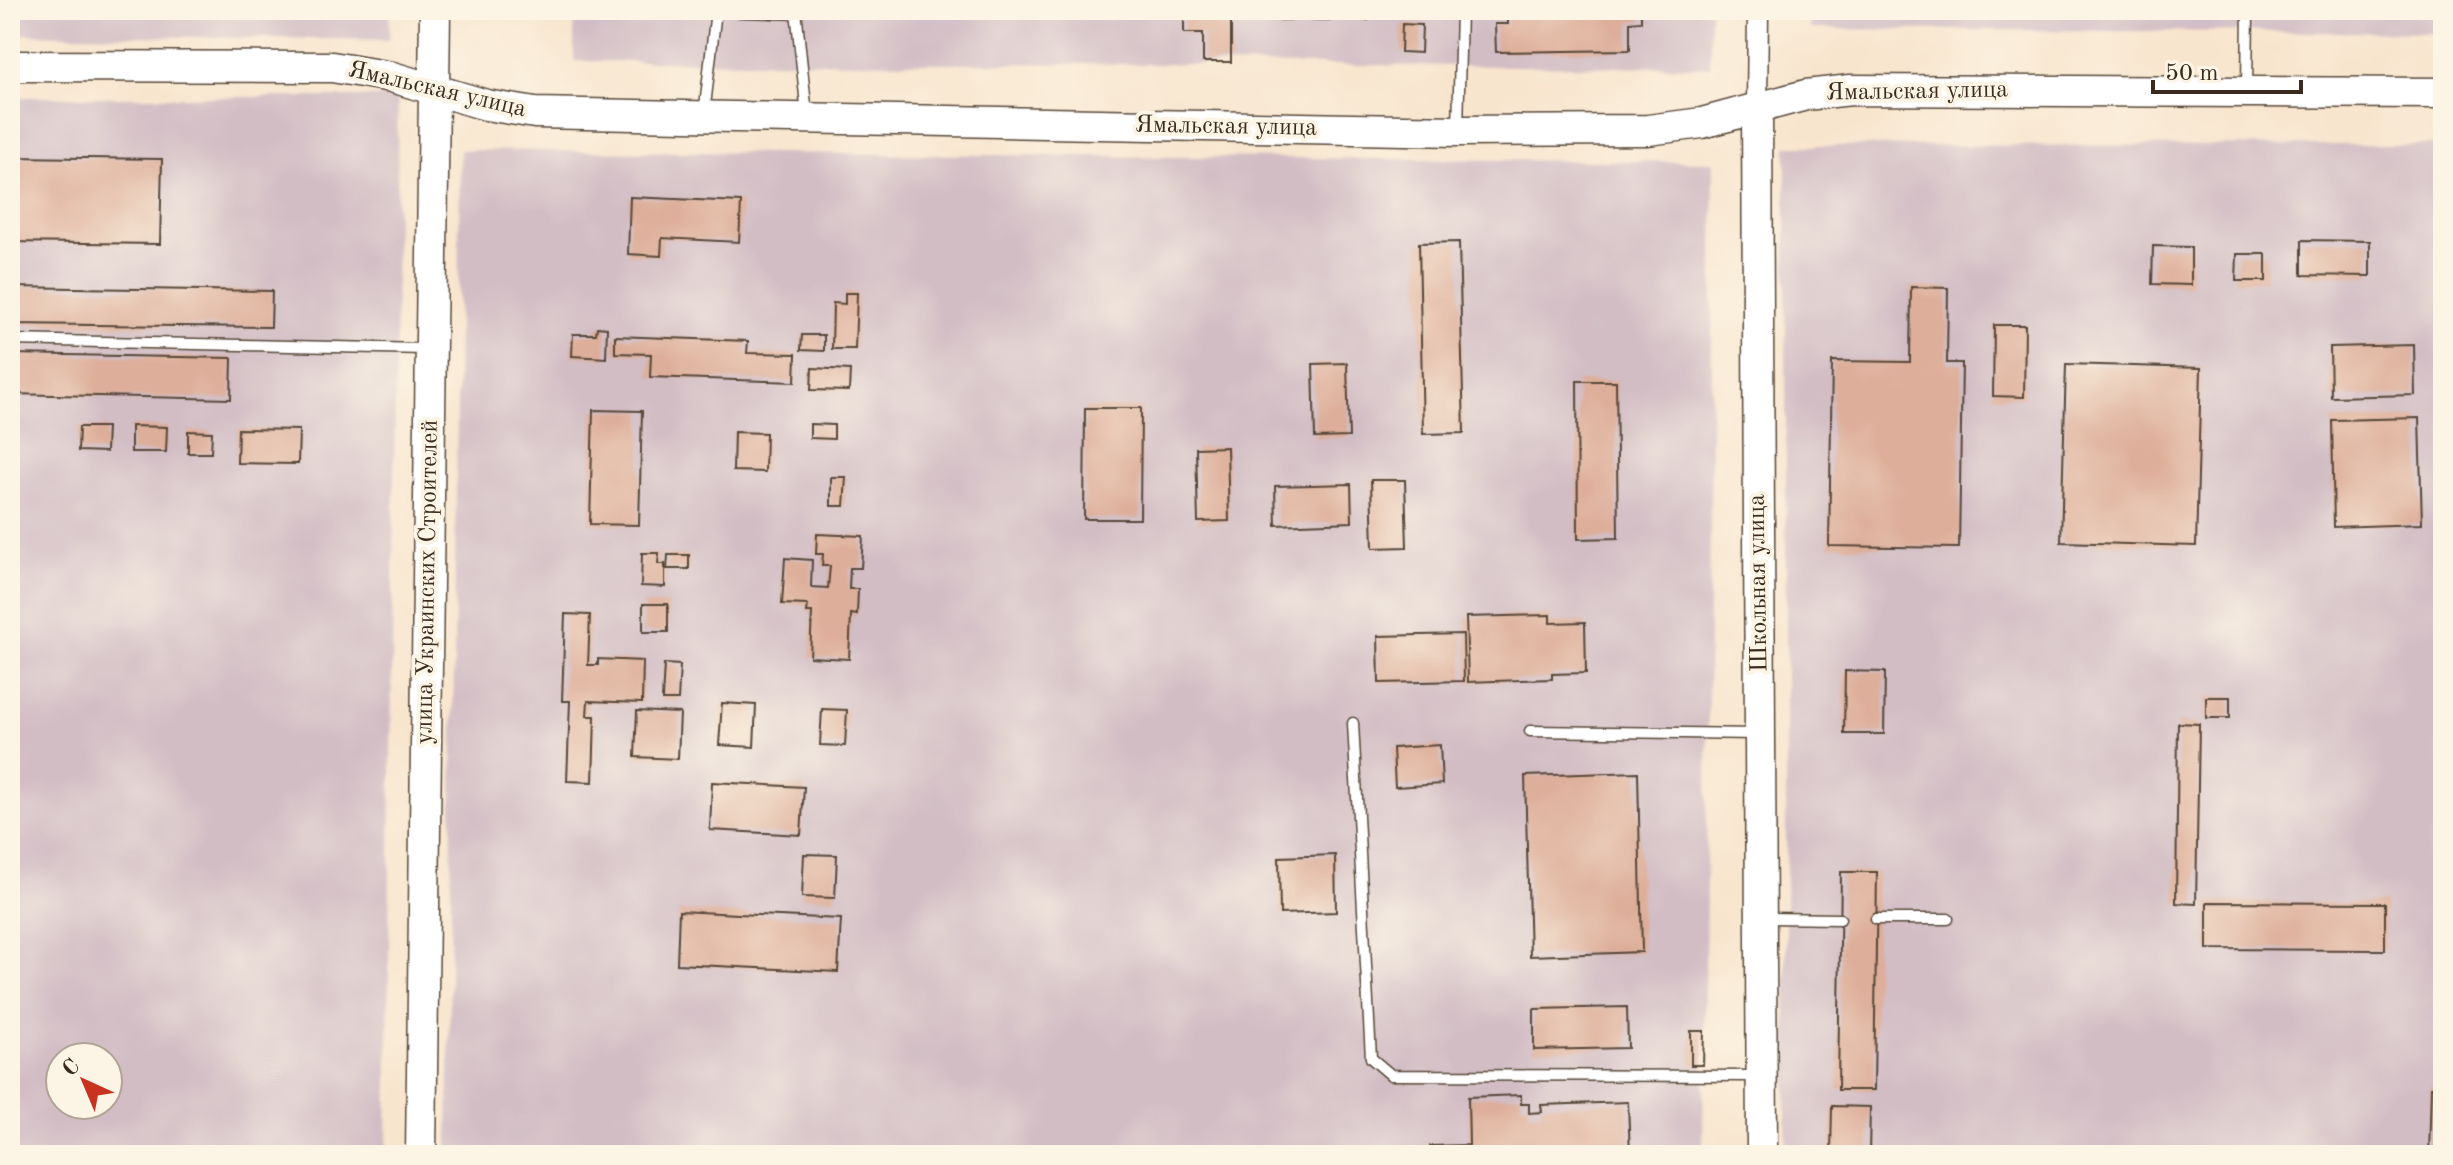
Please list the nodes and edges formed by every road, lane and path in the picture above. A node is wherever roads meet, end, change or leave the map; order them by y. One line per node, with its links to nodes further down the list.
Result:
1 (435, 10): 8 (street, улица Украинских Строителей)
2 (716, 10): 6 (lane); 12 (lane)
3 (1461, 10): 14 (lane)
4 (1758, 10): 11 (street, Школьная улица)
5 (2248, 10): 9 (lane)
6 (796, 12): 13 (lane)
7 (10, 66): 8 (street, Ямальская улица)
8 (434, 89): 12 (street, Ямальская улица); 25 (street, улица Украинских Строителей)
9 (2247, 91): 10 (street, Ямальская улица); 11 (street, Ямальская улица)
10 (2443, 93)
11 (1757, 109): 14 (street, Ямальская улица); 19 (street, Школьная улица)
12 (703, 117): 13 (street, Ямальская улица)
13 (807, 119): 14 (street, Ямальская улица)
14 (1458, 131)
15 (10, 340): 16 (lane)
16 (424, 349)
17 (1353, 723): 24 (lane)
18 (1530, 731): 19 (lane)
19 (1760, 735): 20 (street, Школьная улица)
20 (1762, 918): 21 (lane); 24 (street, Школьная улица)
21 (1840, 919)
22 (1876, 919): 23 (lane)
23 (1948, 919)
24 (1764, 1076): 26 (street, Школьная улица)
25 (421, 1155)
26 (1762, 1155)

